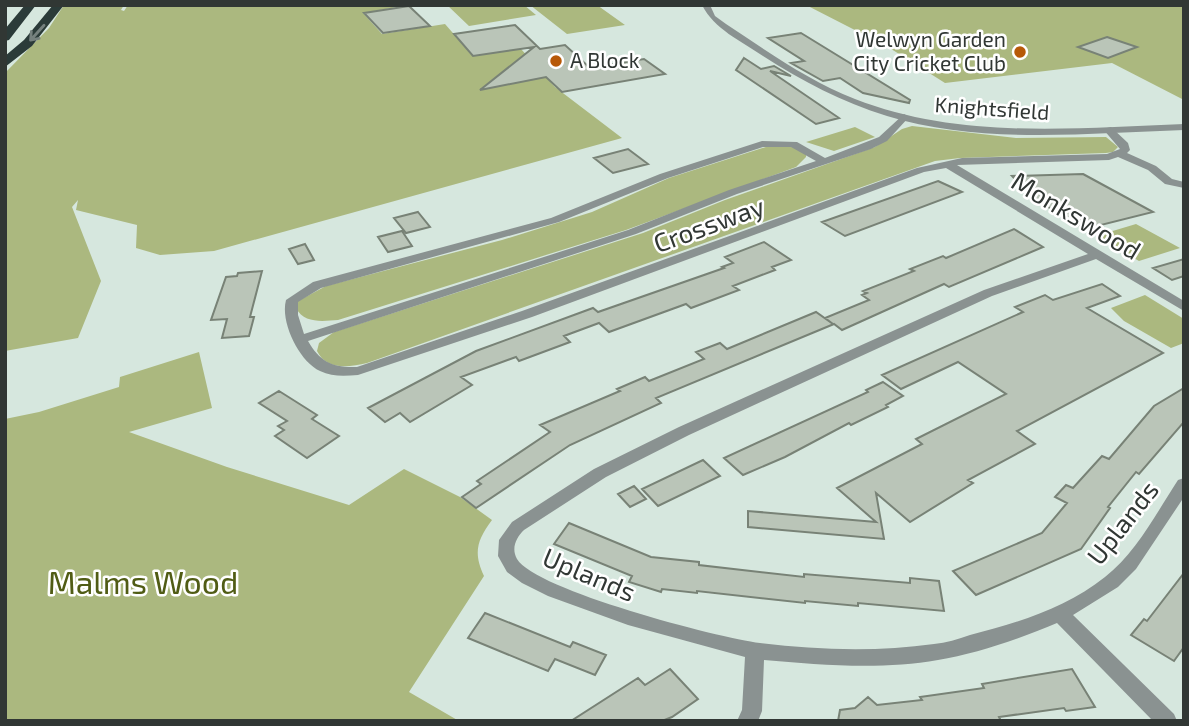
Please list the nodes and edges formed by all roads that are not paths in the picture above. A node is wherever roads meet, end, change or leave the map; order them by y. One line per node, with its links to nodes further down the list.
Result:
1 (31, 5): 4 (highway)
2 (59, 5): 5 (highway, one-way to 5)
3 (706, 5): 6 (street, Knightsfield)
4 (5, 37)
5 (5, 63)
6 (904, 117): 8 (street, Knightsfield); 10 (street, Crossway)
7 (1184, 127): 8 (street, Knightsfield)
8 (1108, 129): 9 (street)
9 (1121, 154): 11 (street, Crossway); 12 (street)
10 (824, 161): 15 (street, Crossway); 15 (street, Crossway)
11 (946, 163): 13 (street, Monkswood); 15 (street, Crossway)
12 (1184, 185)
13 (1096, 255): 14 (street, Monkswood); 18 (street, Uplands)
14 (1184, 307)
15 (301, 339)
16 (1184, 484): 17 (street, Uplands)
17 (1061, 615): 18 (street, Uplands); 20 (street)
18 (755, 651): 19 (street)
19 (747, 721)
20 (1167, 721)

